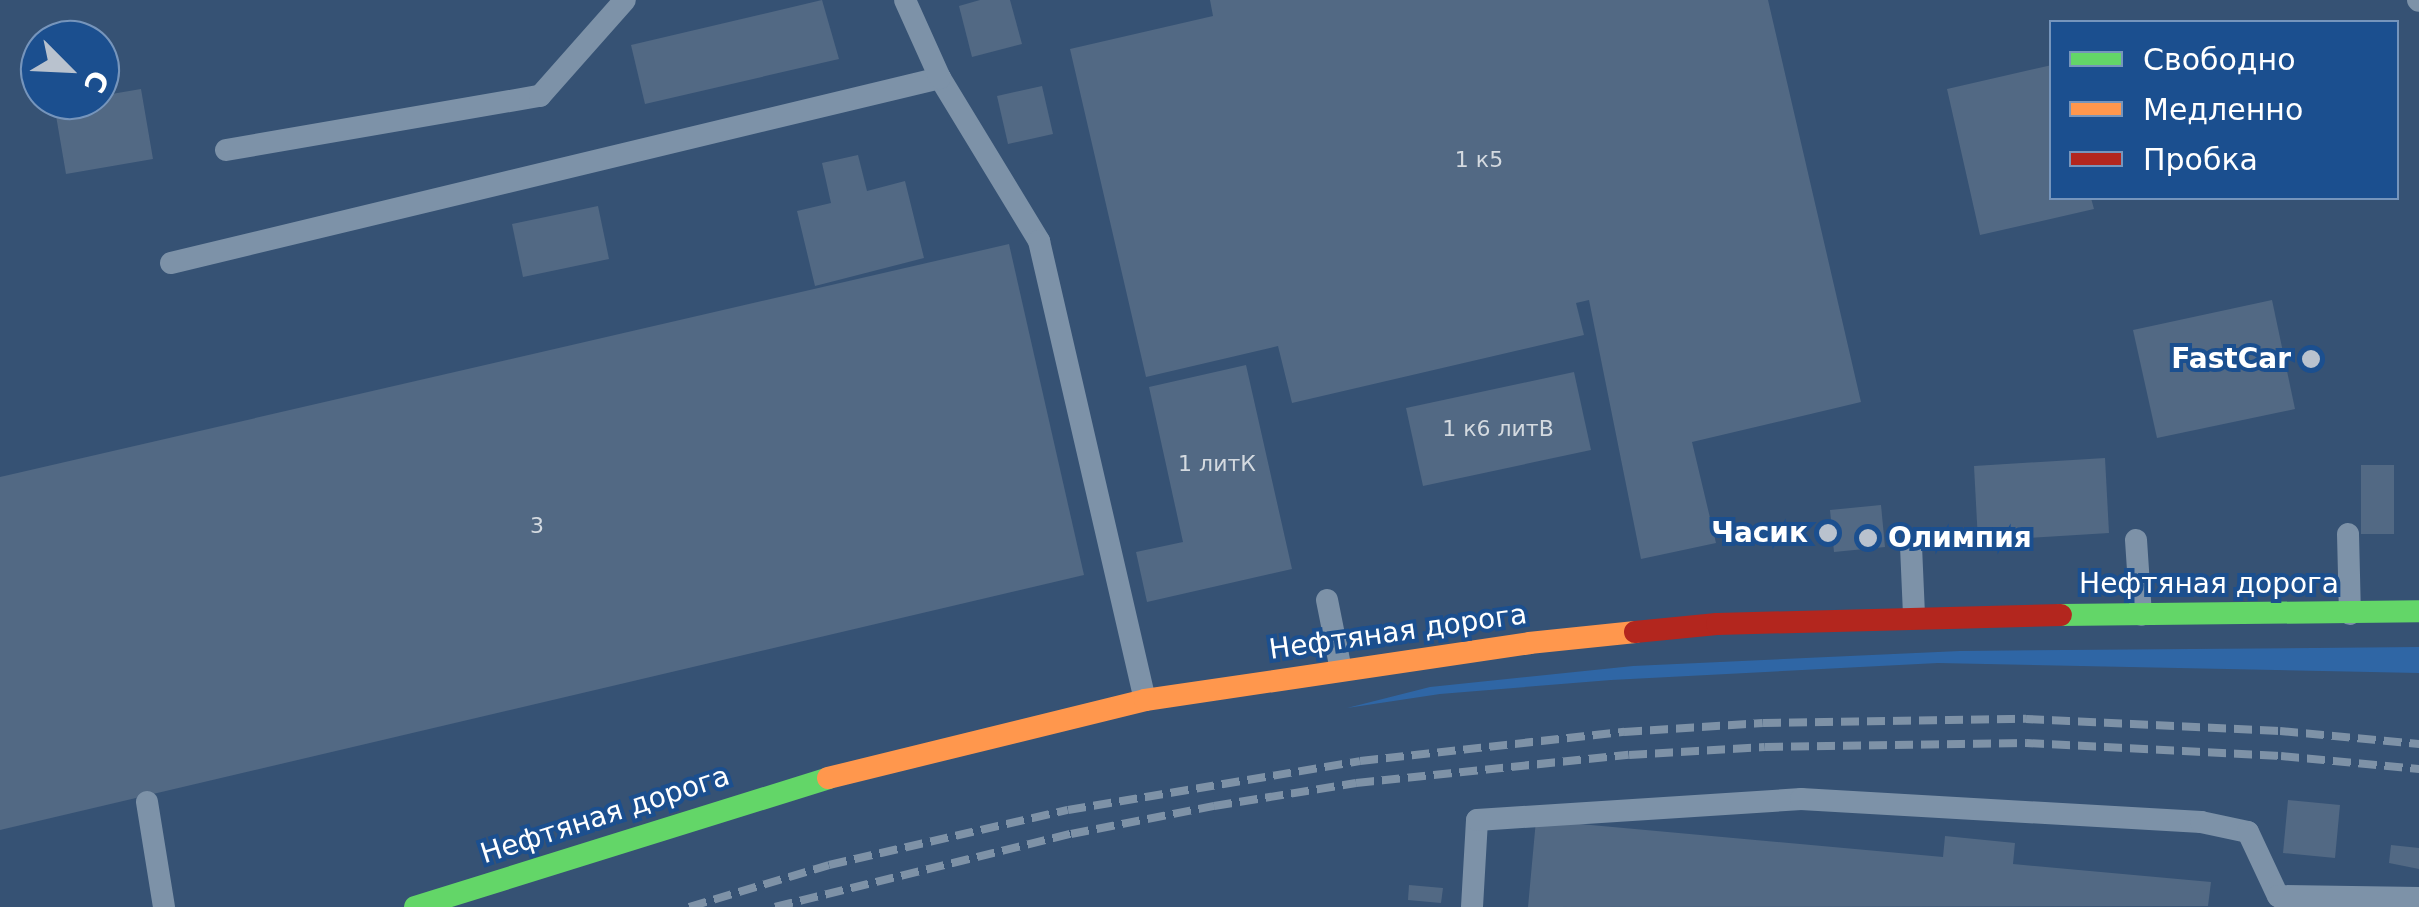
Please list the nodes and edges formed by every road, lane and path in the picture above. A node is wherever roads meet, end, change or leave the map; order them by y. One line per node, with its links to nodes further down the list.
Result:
1 (625, 0): 4 (lane)
2 (905, 0): 3 (lane)
3 (940, 78): 5 (lane); 15 (lane)
4 (226, 150)
5 (172, 264)
6 (2348, 534): 11 (lane)
7 (2136, 540): 12 (lane)
8 (1910, 546): 13 (lane)
9 (1327, 600): 14 (lane)
10 (2419, 612): 11 (street, Нефтяная дорога)
11 (2350, 614): 12 (street, Нефтяная дорога)
12 (2141, 615): 13 (street, Нефтяная дорога)
13 (1914, 616): 14 (street, Нефтяная дорога)
14 (1341, 670): 15 (street, Нефтяная дорога)
15 (1144, 700): 19 (street, Нефтяная дорога)
16 (148, 802): 18 (lane)
17 (2419, 898): 20 (lane)
18 (164, 907)
19 (415, 907)
20 (1472, 907)

